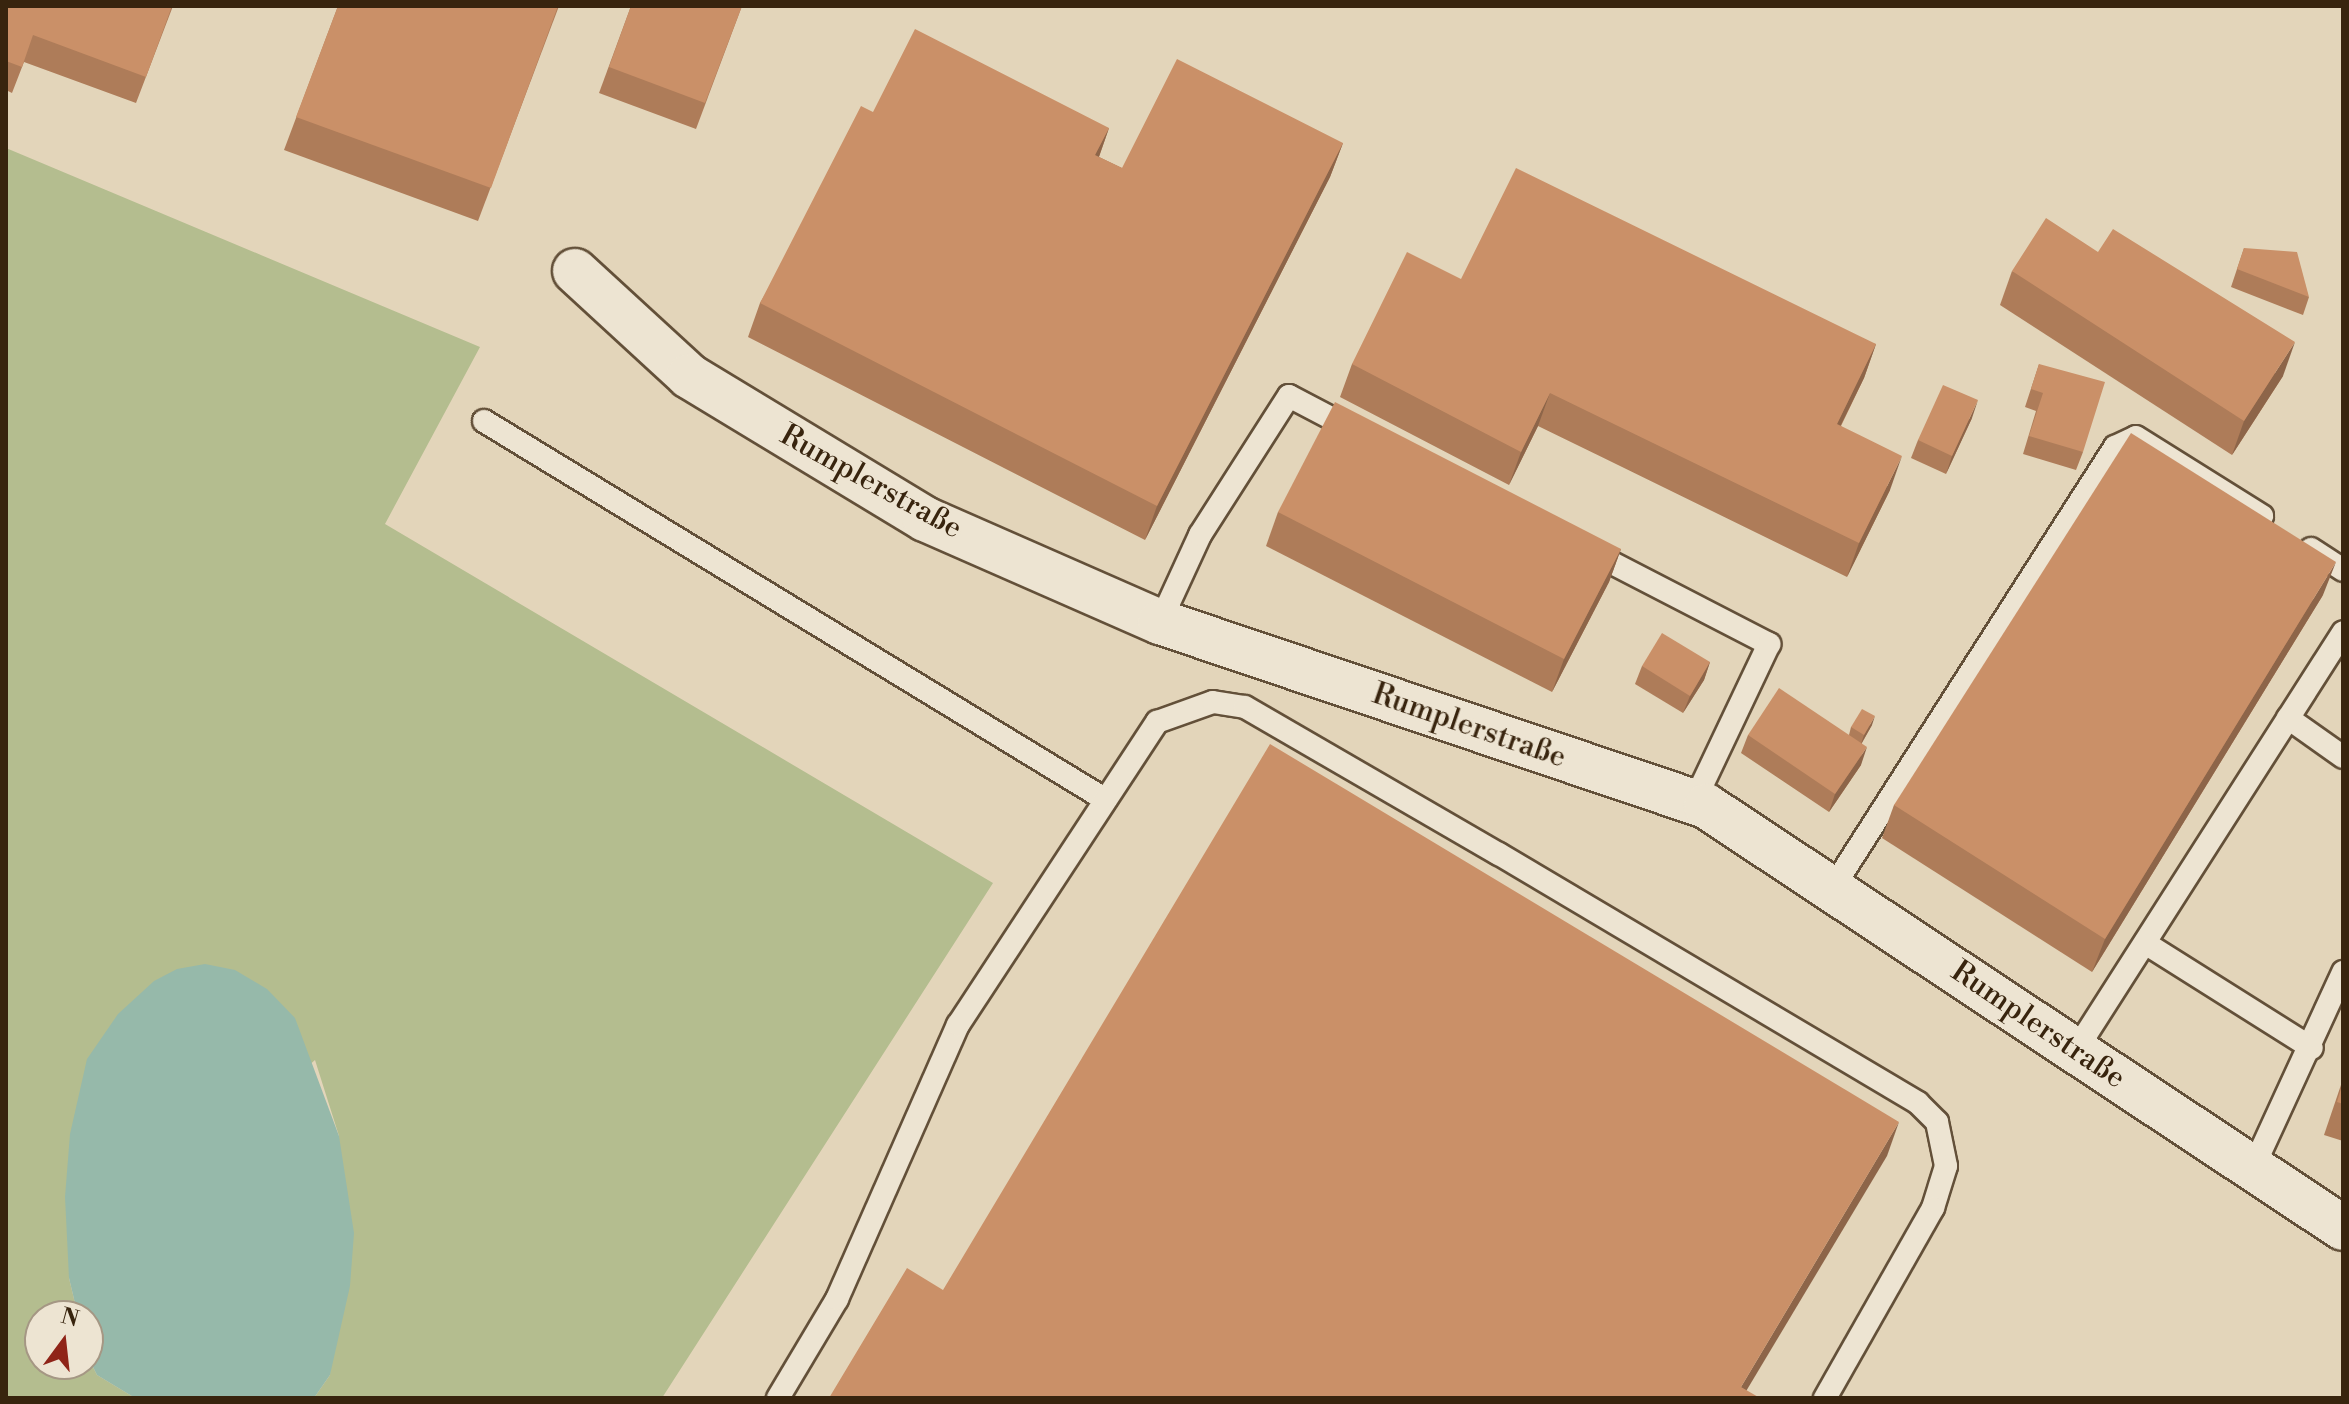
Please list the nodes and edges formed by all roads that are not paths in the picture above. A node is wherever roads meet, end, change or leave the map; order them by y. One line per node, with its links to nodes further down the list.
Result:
1 (575, 271): 6 (street, Rumplerstraße)
2 (484, 421): 10 (lane)
3 (1374, 440): 6 (lane)
4 (1571, 542): 11 (lane)
5 (2343, 570): 12 (lane)
6 (1160, 622): 11 (street, Rumplerstraße)
7 (2343, 632): 8 (lane)
8 (2288, 718): 9 (lane); 13 (lane)
9 (2343, 757)
10 (1106, 800): 19 (lane); 20 (lane)
11 (1694, 802): 12 (street, Rumplerstraße)
12 (1832, 889): 16 (street, Rumplerstraße)
13 (2145, 943): 15 (lane); 16 (lane)
14 (2343, 972): 15 (lane)
15 (2312, 1048): 17 (lane)
16 (2076, 1050): 17 (street, Rumplerstraße)
17 (2253, 1168): 18 (street, Rumplerstraße)
18 (2343, 1228)
19 (778, 1398)
20 (1825, 1398)

